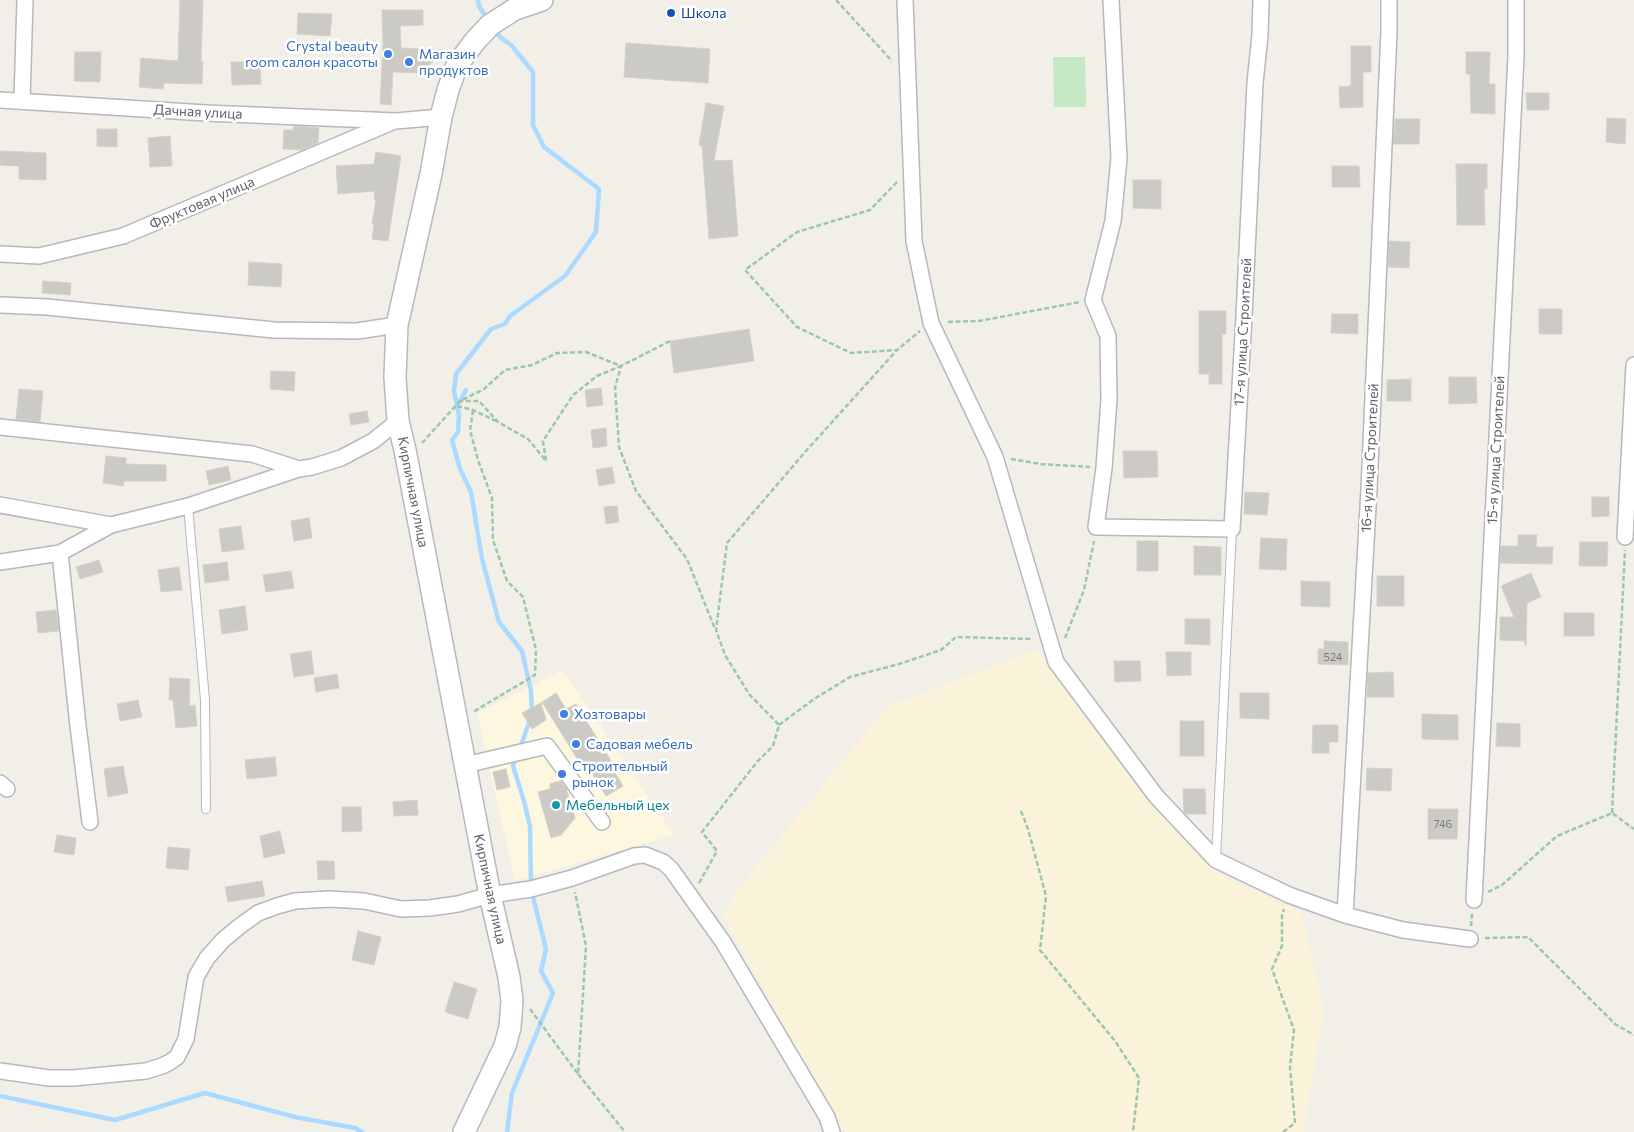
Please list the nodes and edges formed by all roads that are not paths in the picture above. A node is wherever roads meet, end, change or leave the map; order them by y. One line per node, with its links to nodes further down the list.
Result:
1 (25, 0): 9 (street)
2 (542, 0): 10 (main road, Кирпичная улица)
3 (906, 0): 30 (street)
4 (1111, 0): 22 (street)
5 (1260, 0): 22 (street, 17-я улица Строителей)
6 (1389, 0): 33 (street, 16-я улица Строителей)
7 (1516, 0): 32 (street, 15-я улица Строителей)
8 (0, 100): 9 (street, Дачная улица)
9 (22, 100): 11 (street, Дачная улица)
10 (441, 117): 11 (street); 14 (main road, Кирпичная улица)
11 (396, 121): 12 (street, Фруктовая улица)
12 (0, 254)
13 (0, 305): 14 (street)
14 (397, 325): 16 (main road, Кирпичная улица)
15 (1634, 365): 23 (street)
16 (398, 421): 18 (street); 26 (main road, Кирпичная улица)
17 (0, 427): 18 (street)
18 (299, 469): 20 (street)
19 (0, 505): 21 (street)
20 (188, 506): 21 (street); 27 (lane)
21 (111, 526): 24 (street)
22 (1232, 529): 30 (lane)
23 (1625, 537)
24 (60, 553): 25 (street); 28 (street)
25 (0, 562)
26 (465, 765): 29 (street); 31 (main road, Кирпичная улица)
27 (206, 809)
28 (90, 822)
29 (602, 822)
30 (1216, 860): 33 (street)
31 (490, 895): 35 (street); 36 (main road, Кирпичная улица); 37 (street)
32 (1474, 900)
33 (1345, 915): 34 (street)
34 (1470, 939)
35 (0, 1071)
36 (464, 1132)
37 (832, 1132)

